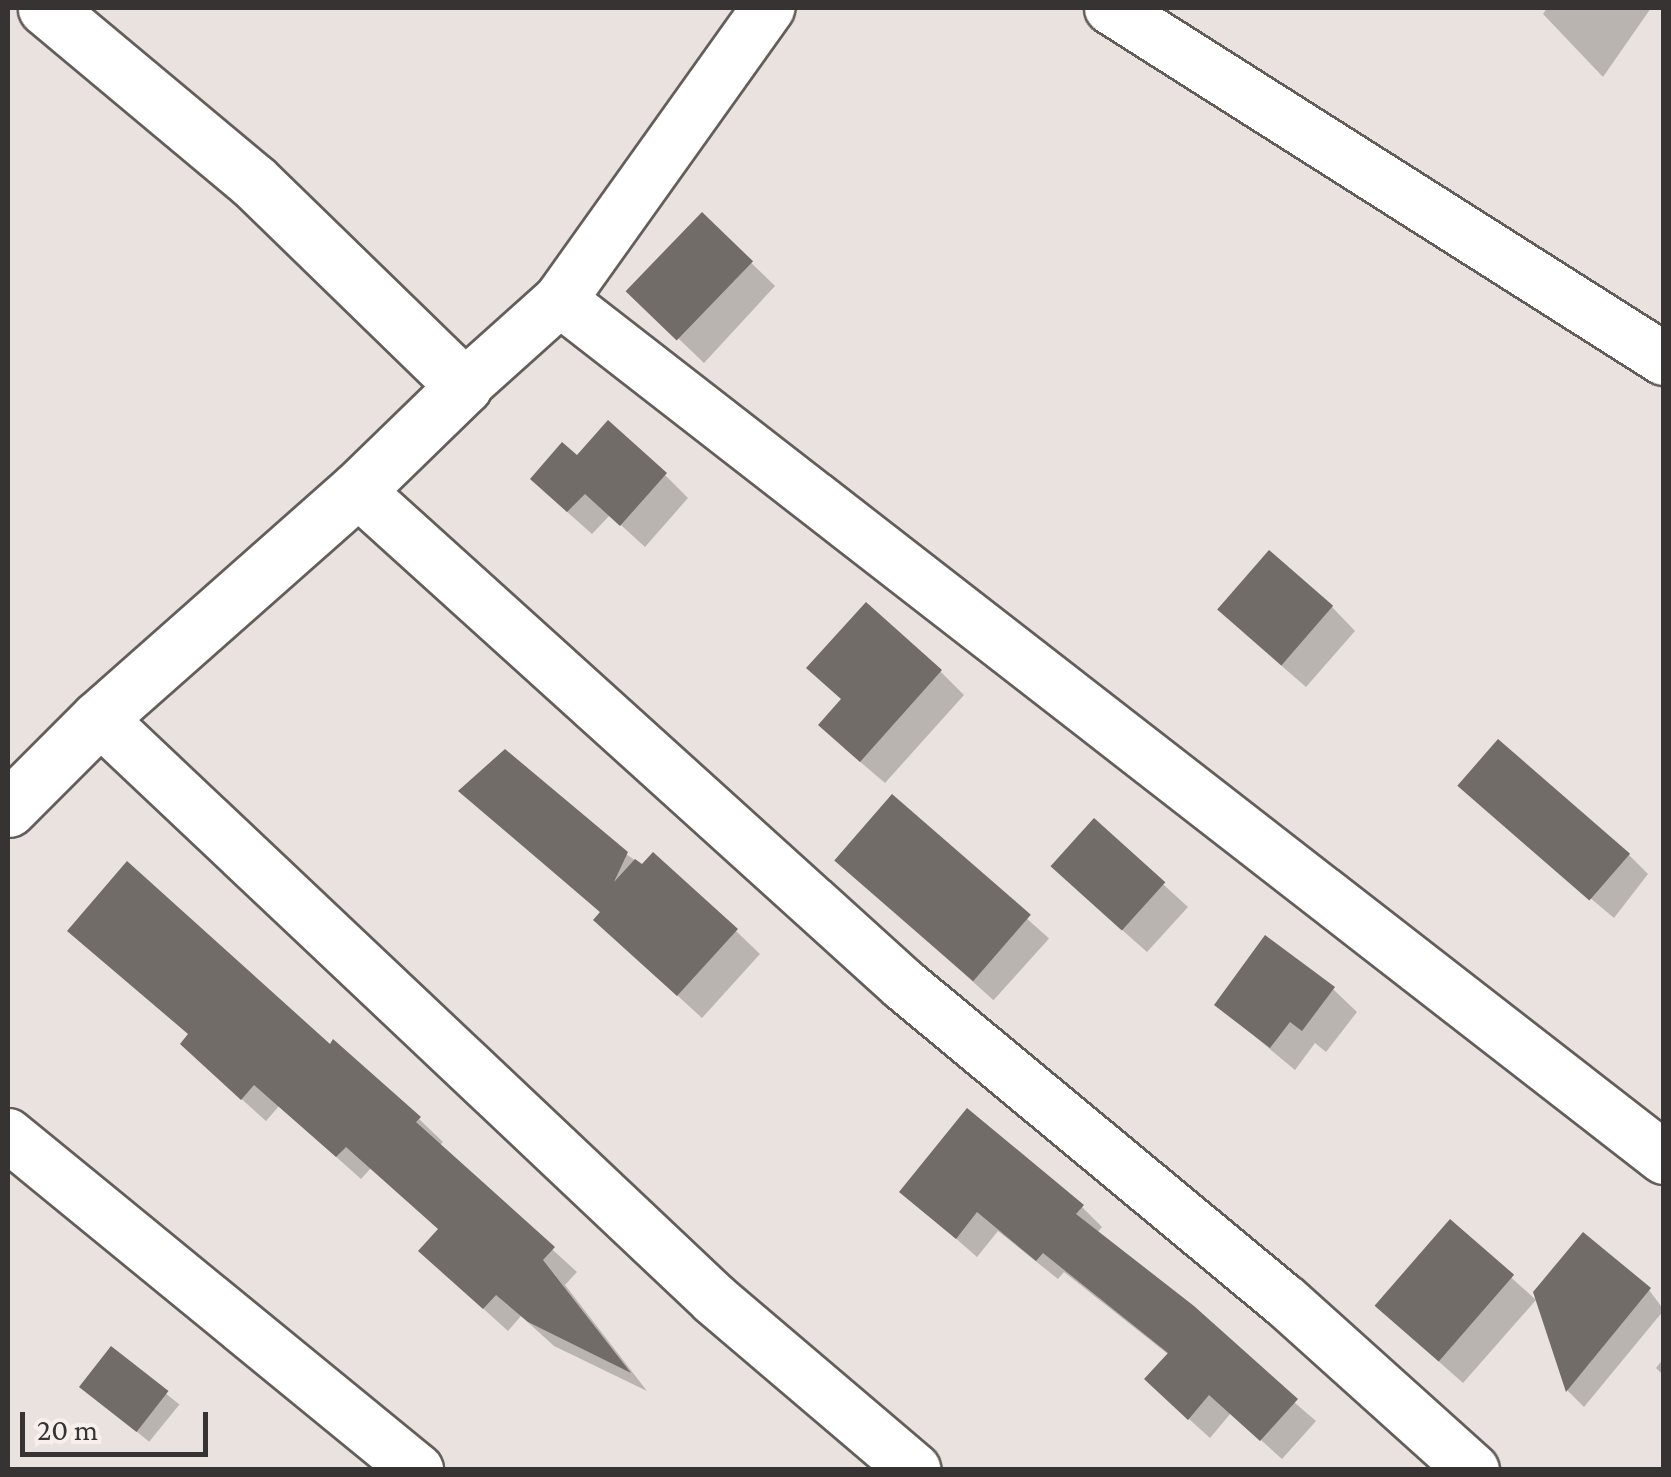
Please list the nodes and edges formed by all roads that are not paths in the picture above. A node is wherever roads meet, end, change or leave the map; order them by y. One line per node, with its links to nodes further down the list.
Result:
1 (46, 8): 6 (street)
2 (768, 8): 4 (street)
3 (1111, 8): 5 (street)
4 (560, 300): 6 (street); 11 (street)
5 (1664, 360)
6 (464, 386): 7 (street)
7 (358, 490): 8 (street); 14 (street)
8 (100, 718): 9 (street); 13 (street)
9 (8, 810)
10 (8, 1135): 12 (street)
11 (1664, 1158)
12 (416, 1470)
13 (915, 1470)
14 (1473, 1470)

